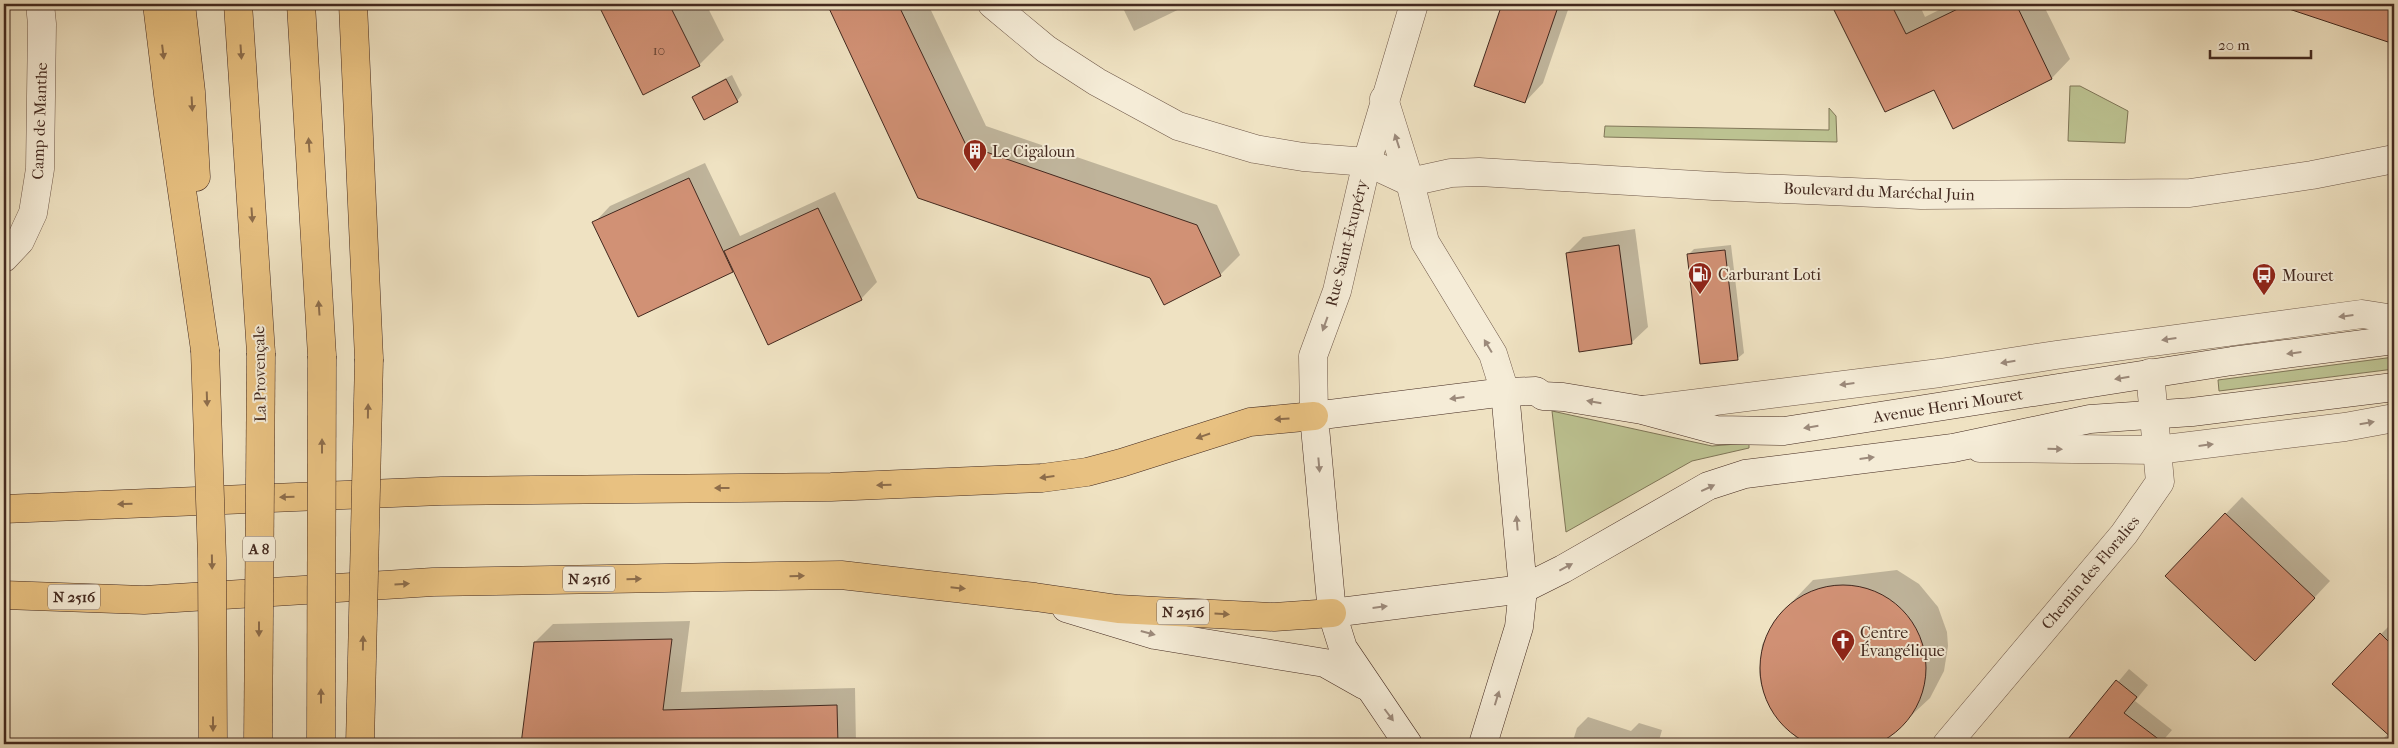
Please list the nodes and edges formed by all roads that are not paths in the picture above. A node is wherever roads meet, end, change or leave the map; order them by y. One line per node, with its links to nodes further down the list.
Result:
1 (40, 4): 14 (street, Camp de Manthe)
2 (157, 4): 17 (highway, one-way to 17)
3 (181, 4): 17 (highway, one-way to 17)
4 (238, 4): 35 (highway, La Provençale / A 8, one-way to 35, bridge)
5 (301, 4): 36 (highway, one-way to 5, bridge)
6 (353, 4): 18 (highway)
7 (367, 4): 18 (highway)
8 (992, 4): 12 (street)
9 (1414, 4): 10 (street, Rue Saint-Exupéry)
10 (1384, 99): 12 (street, Rue Saint-Exupéry); 13 (street, one-way to 10)
11 (2394, 159): 13 (street, Boulevard du Maréchal Juin)
12 (1367, 162): 13 (street); 24 (street, Rue Saint-Exupéry, one-way to 24)
13 (1410, 182): 21 (street, one-way to 13)
14 (4, 258)
15 (2394, 319): 22 (street, one-way to 22)
16 (2394, 340): 19 (street, Avenue Henri Mouret, one-way to 19)
17 (205, 350): 34 (highway, one-way to 34, bridge)
18 (369, 359): 37 (highway, one-way to 18, bridge)
19 (2150, 373): 22 (street, Avenue Henri Mouret, one-way to 22); 23 (street, Chemin des Floralies)
20 (2394, 387): 23 (street)
21 (1505, 392): 22 (street, Avenue Henri Mouret, one-way to 21); 24 (street, Avenue Henri Mouret, one-way to 24); 29 (street, one-way to 21)
22 (1642, 410)
23 (2153, 414): 26 (street); 27 (street, Chemin des Floralies)
24 (1314, 416): 28 (highway, one-way to 28); 32 (street, Rue Saint-Exupéry, one-way to 32)
25 (2394, 418): 27 (street, one-way to 25)
26 (1954, 448): 27 (street, one-way to 27); 29 (street, one-way to 26)
27 (2157, 450): 40 (street, Chemin des Floralies)
28 (4, 510)
29 (1523, 589): 32 (street, one-way to 29); 39 (street, one-way to 29)
30 (4, 595): 31 (highway, N 2516, one-way to 31)
31 (1035, 597): 32 (highway, N 2516, one-way to 32); 33 (street, N 2516, one-way to 33)
32 (1332, 613): 33 (street, Rue Saint-Exupéry)
33 (1367, 687): 38 (street, Rue Saint-Exupéry, one-way to 38)
34 (213, 744)
35 (258, 744)
36 (321, 744)
37 (360, 744)
38 (1408, 744)
39 (1483, 744)
40 (1947, 744)

